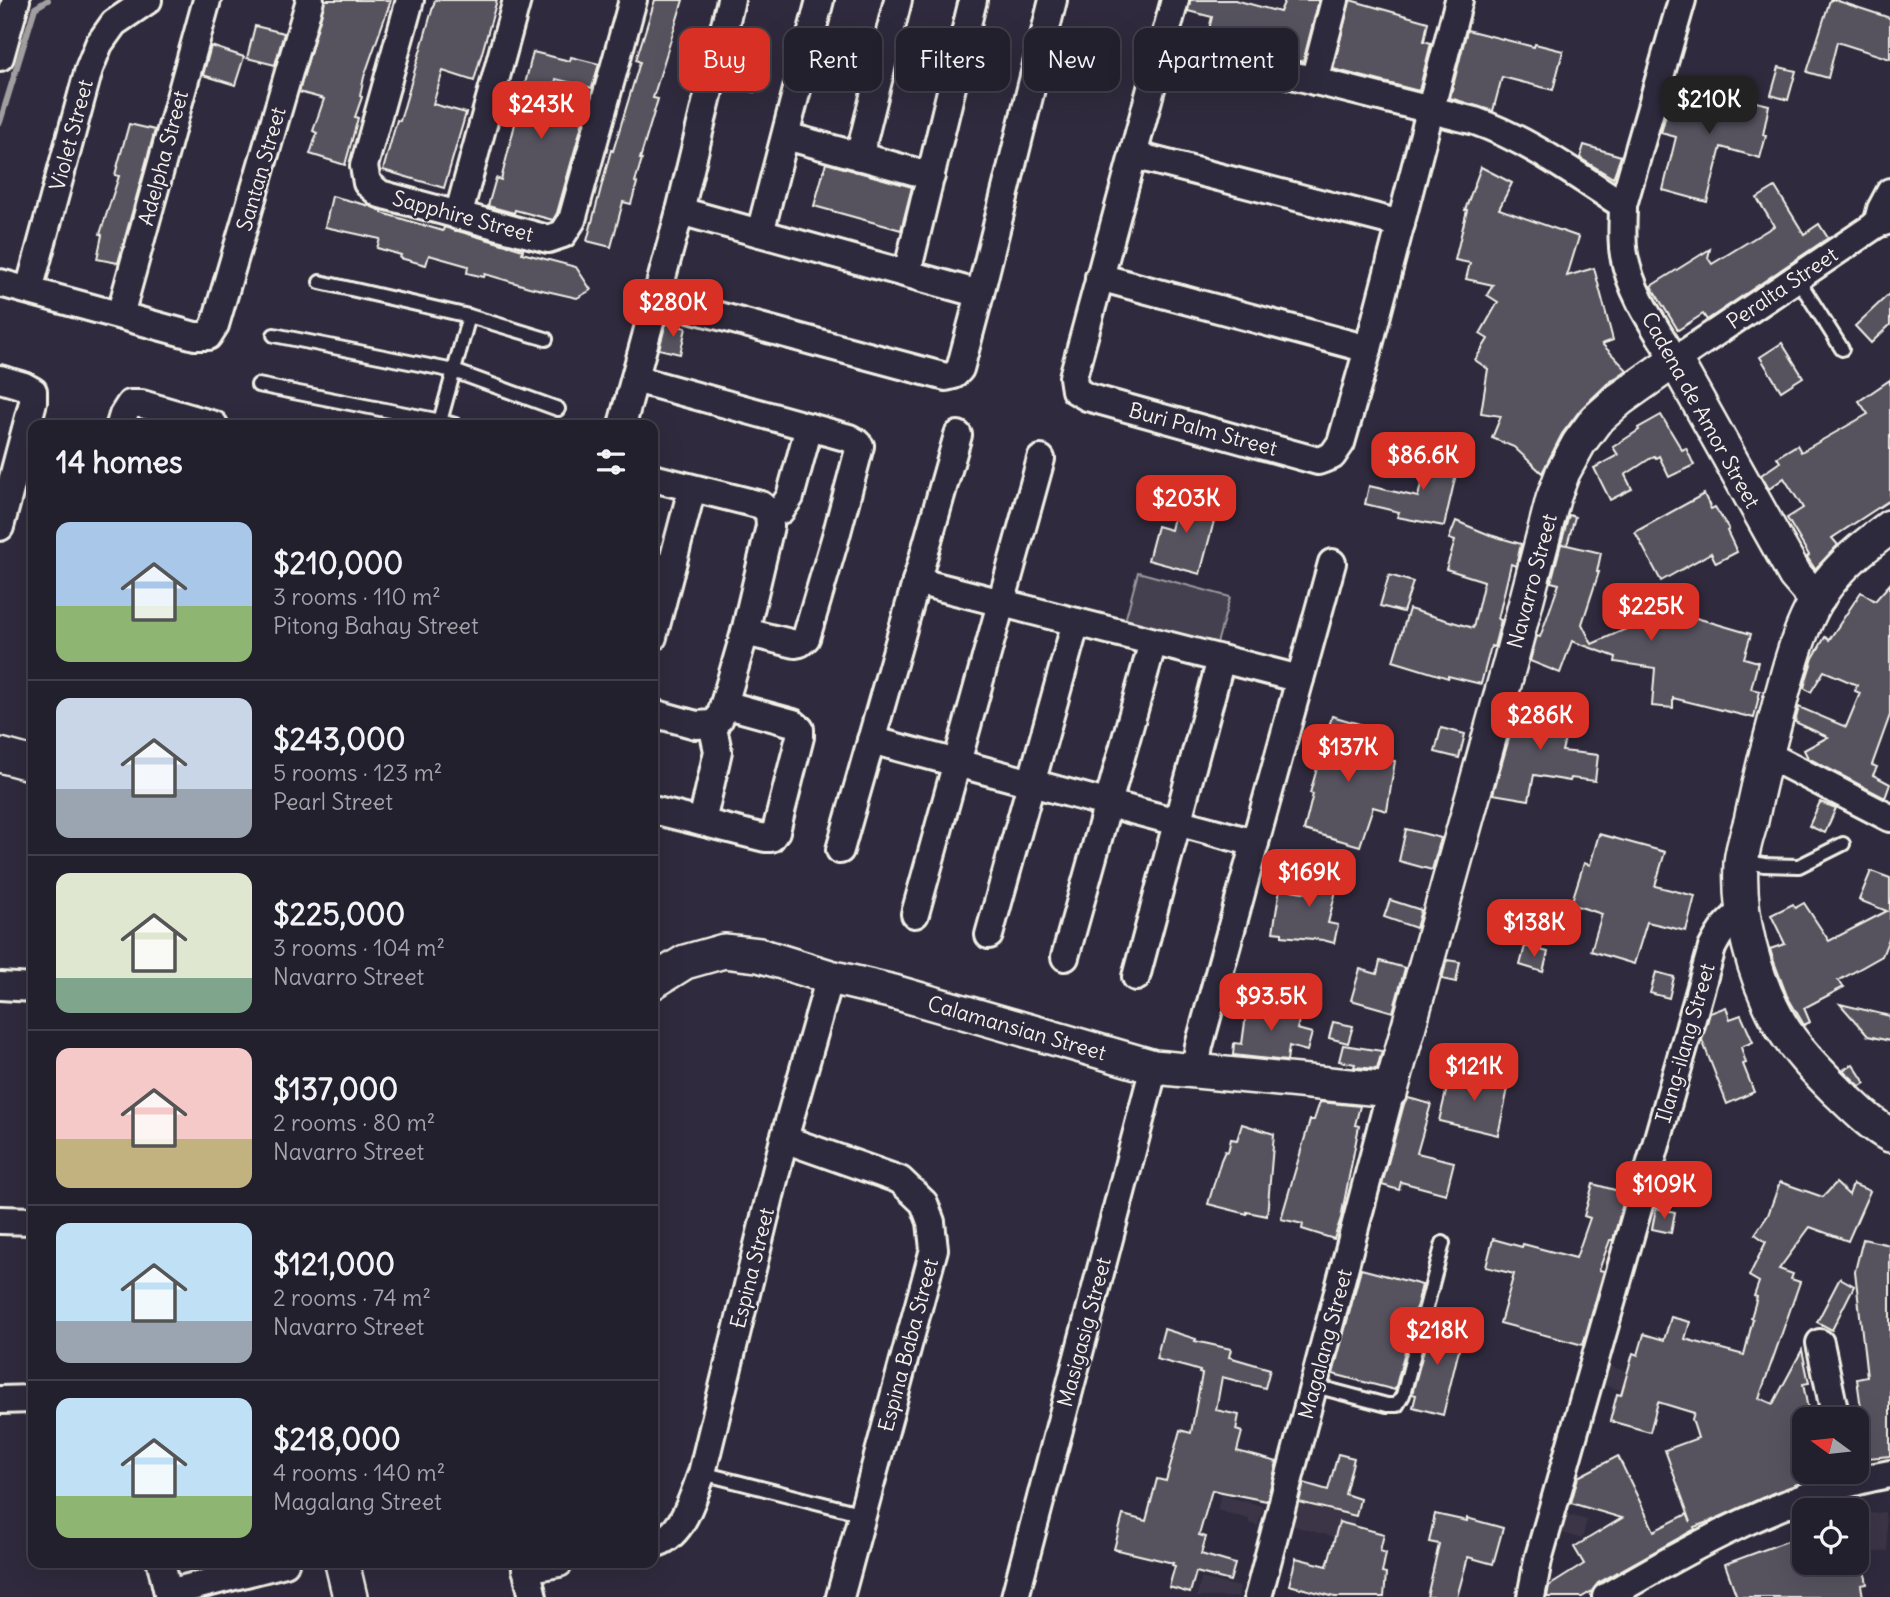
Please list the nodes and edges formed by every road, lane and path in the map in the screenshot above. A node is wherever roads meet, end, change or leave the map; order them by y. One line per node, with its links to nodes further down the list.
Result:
1 (16, 0): 18 (street)
2 (148, 0): 39 (street, Violet Street)
3 (206, 0): 42 (street, Adelpha Street)
4 (310, 0): 42 (street, Santan Street)
5 (410, 0): 30 (street, Sapphire Street)
6 (517, 0): 30 (street)
7 (633, 0): 30 (street, Sapphire Street)
8 (731, 0): 29 (street)
9 (820, 0): 23 (street)
10 (898, 0): 25 (street)
11 (973, 0): 26 (street)
12 (1053, 0): 40 (street)
13 (1175, 0): 17 (street)
14 (1335, 0): 20 (street)
15 (1459, 0): 22 (street)
16 (1682, 0): 28 (street, Cadena de Amor Street)
17 (1168, 28)
18 (0, 57)
19 (1298, 76): 20 (street)
20 (1314, 80): 22 (street)
21 (1151, 91): 24 (street)
22 (1431, 110): 28 (street); 32 (street)
23 (786, 136): 25 (street); 33 (street)
24 (1133, 155): 32 (street); 35 (street)
25 (859, 157): 26 (street)
26 (931, 176): 34 (street)
27 (1890, 192): 31 (street)
28 (1623, 205): 48 (street, Cadena de Amor Street)
29 (680, 211): 33 (street); 41 (street)
30 (458, 216)
31 (1883, 222): 36 (street, Peralta Street)
32 (1401, 224): 46 (street)
33 (760, 233): 34 (street)
34 (908, 273): 40 (street)
35 (1099, 277): 46 (street); 46 (street, Buri Palm Street)
36 (1797, 278): 47 (lane); 48 (street, Peralta Street)
37 (320, 282): 43 (lane)
38 (0, 283): 39 (street)
39 (29, 290): 42 (street)
40 (980, 294): 41 (street)
41 (656, 299): 51 (street)
42 (120, 315)
43 (469, 316): 45 (lane); 49 (lane)
44 (274, 335): 49 (lane)
45 (546, 339)
46 (1368, 349)
47 (1842, 349)
48 (1675, 360): 70 (street, Cadena de Amor Street); 106 (street, Navarro Street)
49 (454, 371): 53 (lane); 57 (lane)
50 (0, 379): 62 (street)
51 (635, 379): 58 (street); 59 (street)
52 (258, 384): 56 (lane)
53 (558, 409)
54 (122, 420): 55 (street)
55 (197, 420)
56 (426, 420)
57 (441, 420)
58 (623, 420)
59 (809, 427): 65 (street); 74 (street)
60 (958, 435): 69 (street)
61 (1041, 459): 71 (street)
62 (8, 461): 66 (street)
63 (658, 479): 64 (street)
64 (692, 489): 65 (street); 72 (street)
65 (769, 512): 74 (street)
66 (0, 527)
67 (1890, 527): 70 (street)
68 (1332, 563): 77 (street)
69 (916, 581): 71 (street); 80 (street)
70 (1819, 597): 81 (street)
71 (1001, 603): 73 (street); 84 (street)
72 (658, 618)
73 (1076, 622): 75 (street); 85 (street)
74 (745, 632): 79 (street)
75 (1153, 642): 76 (street); 86 (street)
76 (1221, 659): 77 (street); 90 (street)
77 (1300, 679): 91 (street)
78 (658, 714): 79 (street)
79 (718, 714): 89 (street); 89 (street)
80 (871, 740): 84 (street); 93 (street)
81 (1766, 754): 88 (street); 94 (street)
82 (0, 755): 83 (street)
83 (28, 763)
84 (957, 763): 85 (street); 96 (street)
85 (1032, 783): 86 (street); 97 (street)
86 (1108, 803): 90 (street); 98 (street)
87 (658, 811): 89 (street)
88 (1890, 818)
89 (702, 822)
90 (1178, 822): 91 (street); 100 (street)
91 (1255, 843): 105 (street)
92 (1843, 844): 94 (lane)
93 (840, 850)
94 (1741, 861): 95 (street)
95 (1743, 911): 107 (street); 133 (street, Ilang-ilang Street)
96 (915, 914)
97 (989, 936)
98 (1065, 957)
99 (830, 977): 101 (street, Calamansian Street); 104 (street, Calamansian Street); 108 (street, Espina Street)
100 (1136, 977)
101 (658, 979)
102 (0, 986): 103 (street)
103 (28, 988)
104 (1154, 1067): 105 (street, Calamansian Street); 131 (street, Masigasig Street)
105 (1195, 1071): 106 (street, Calamansian Street)
106 (1391, 1090): 113 (street, Magalang Street)
107 (1890, 1135)
108 (784, 1139): 117 (street, Espina Street); 121 (street, Espina Baba Street)
109 (0, 1220): 110 (street)
110 (28, 1220)
111 (1443, 1243): 113 (lane)
112 (1820, 1343): 116 (street)
113 (1314, 1386): 132 (street, Magalang Street)
114 (0, 1399): 115 (street)
115 (28, 1399)
116 (1833, 1407)
117 (702, 1473): 121 (lane); 122 (street, Espina Street)
118 (1890, 1474): 119 (street)
119 (1869, 1476)
120 (1835, 1484): 134 (street)
121 (863, 1514): 130 (street, Espina Baba Street)
122 (658, 1543)
123 (162, 1568): 127 (street)
124 (267, 1568): 127 (street)
125 (343, 1568): 128 (street)
126 (526, 1568): 129 (street)
127 (168, 1595)
128 (350, 1597)
129 (533, 1597)
130 (841, 1597)
131 (1015, 1597)
132 (1258, 1597)
133 (1531, 1597)
134 (1606, 1597)

